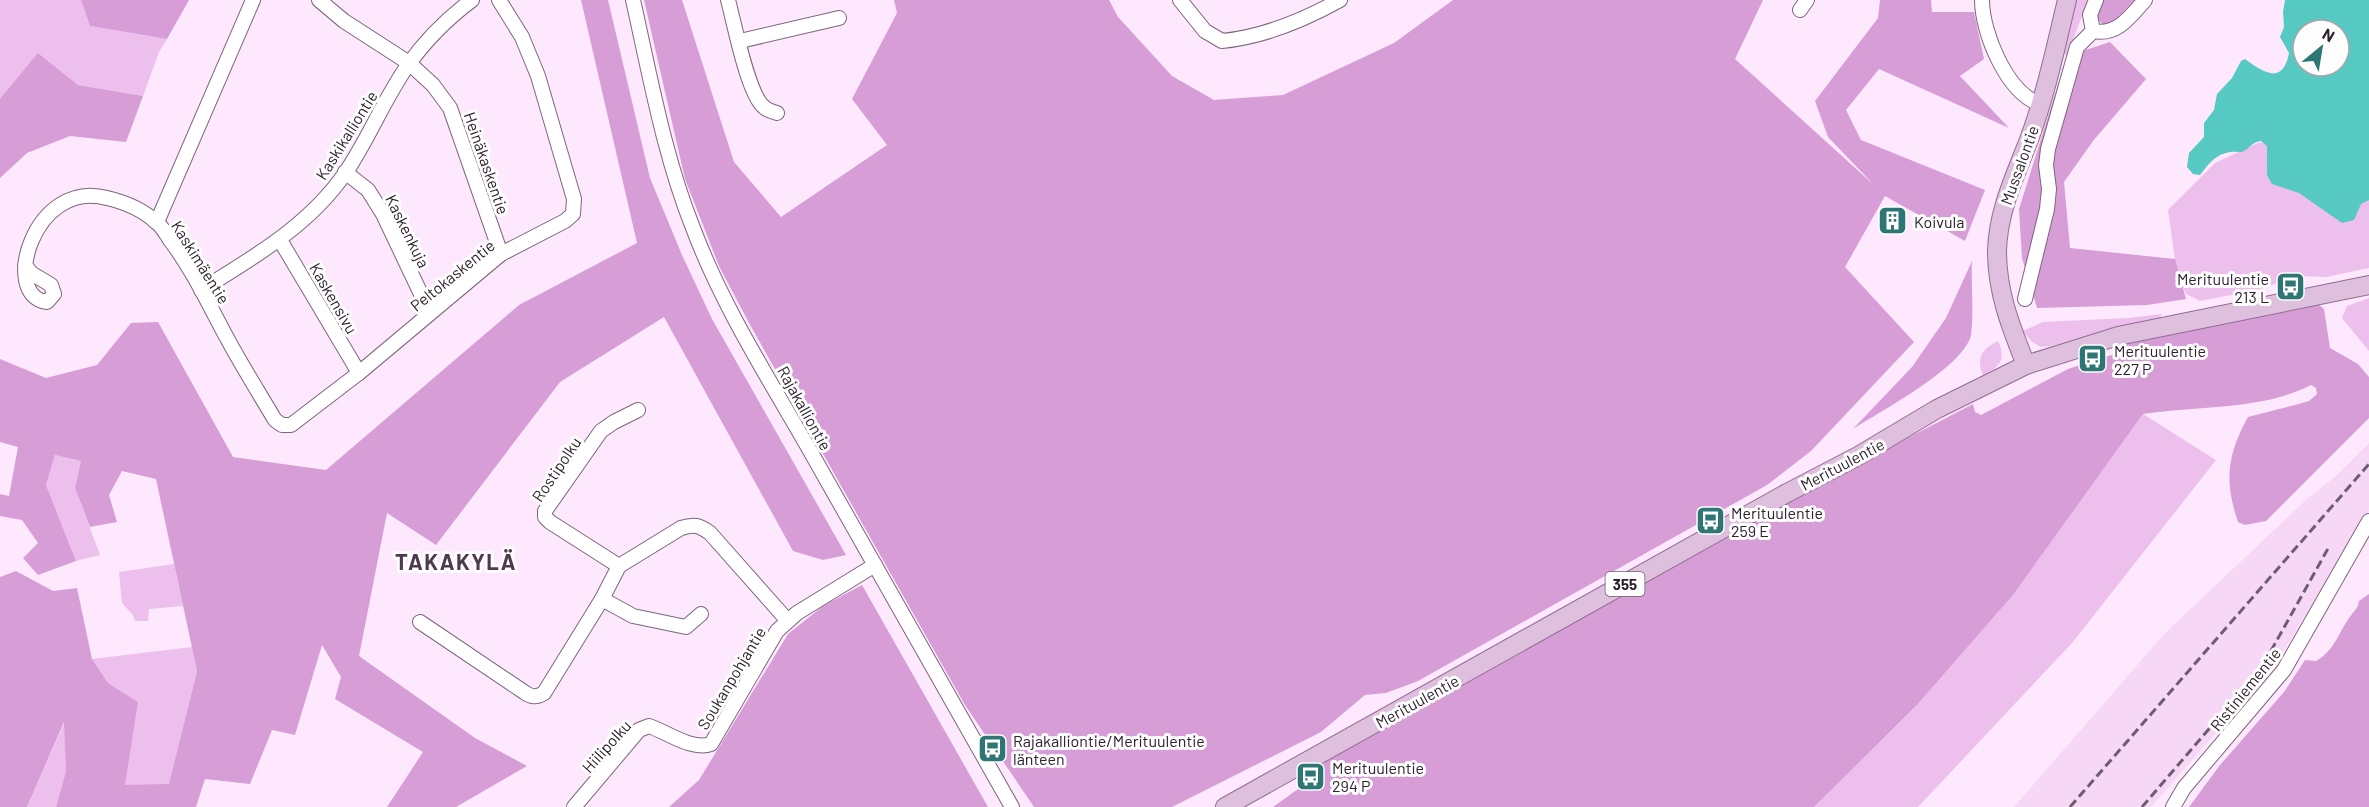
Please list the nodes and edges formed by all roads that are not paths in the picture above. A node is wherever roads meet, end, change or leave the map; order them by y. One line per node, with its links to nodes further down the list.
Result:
1 (253, 0): 20 (street, Kaskimäentie)
2 (319, 0): 16 (street, Heinäkaskentie)
3 (472, 0): 16 (street, Kaskikalliontie)
4 (499, 0): 22 (street, Peltokaskentie)
5 (633, 0): 33 (street, Rajakalliontie)
6 (728, 0): 15 (street)
7 (1180, 0): 8 (street)
8 (1340, 0)
9 (1982, 0): 17 (street)
10 (2067, 0): 17 (main road, Mussalontie)
11 (2096, 0): 14 (street)
12 (2145, 0): 14 (street)
13 (839, 18): 15 (street)
14 (2093, 32): 26 (street)
15 (740, 41): 18 (street)
16 (409, 63): 19 (street, Kaskikalliontie); 22 (street, Heinäkaskentie)
17 (2040, 104): 28 (main road, Mussalontie)
18 (777, 113)
19 (345, 172): 21 (street, Kaskikalliontie); 27 (street, Kaskenkuja)
20 (157, 222): 23 (street); 25 (street, Kaskimäentie)
21 (280, 240): 25 (street, Kaskikalliontie); 29 (street, Kaskensivu)
22 (501, 254): 27 (street, Peltokaskentie)
23 (25, 265)
24 (2369, 285): 28 (main road, Merituulentie / 355)
25 (201, 290): 31 (street, Kaskimäentie)
26 (2025, 299)
27 (430, 313): 29 (street, Peltokaskentie)
28 (2026, 365): 40 (main road, Merituulentie / 355)
29 (359, 373): 31 (street, Peltokaskentie)
30 (638, 410): 34 (street, Rostipolku)
31 (291, 425)
32 (2369, 521): 43 (street, Ristiniementie)
33 (875, 565): 37 (street, Soukanpohjantie); 42 (street, Rajakalliontie)
34 (619, 566): 35 (street); 37 (street)
35 (602, 599): 36 (street); 38 (street)
36 (701, 614)
37 (787, 620): 39 (street, Soukanpohjantie)
38 (420, 622)
39 (704, 746): 41 (street, Hiilipolku)
40 (1232, 805)
41 (574, 807)
42 (1012, 807)
43 (2173, 807)

